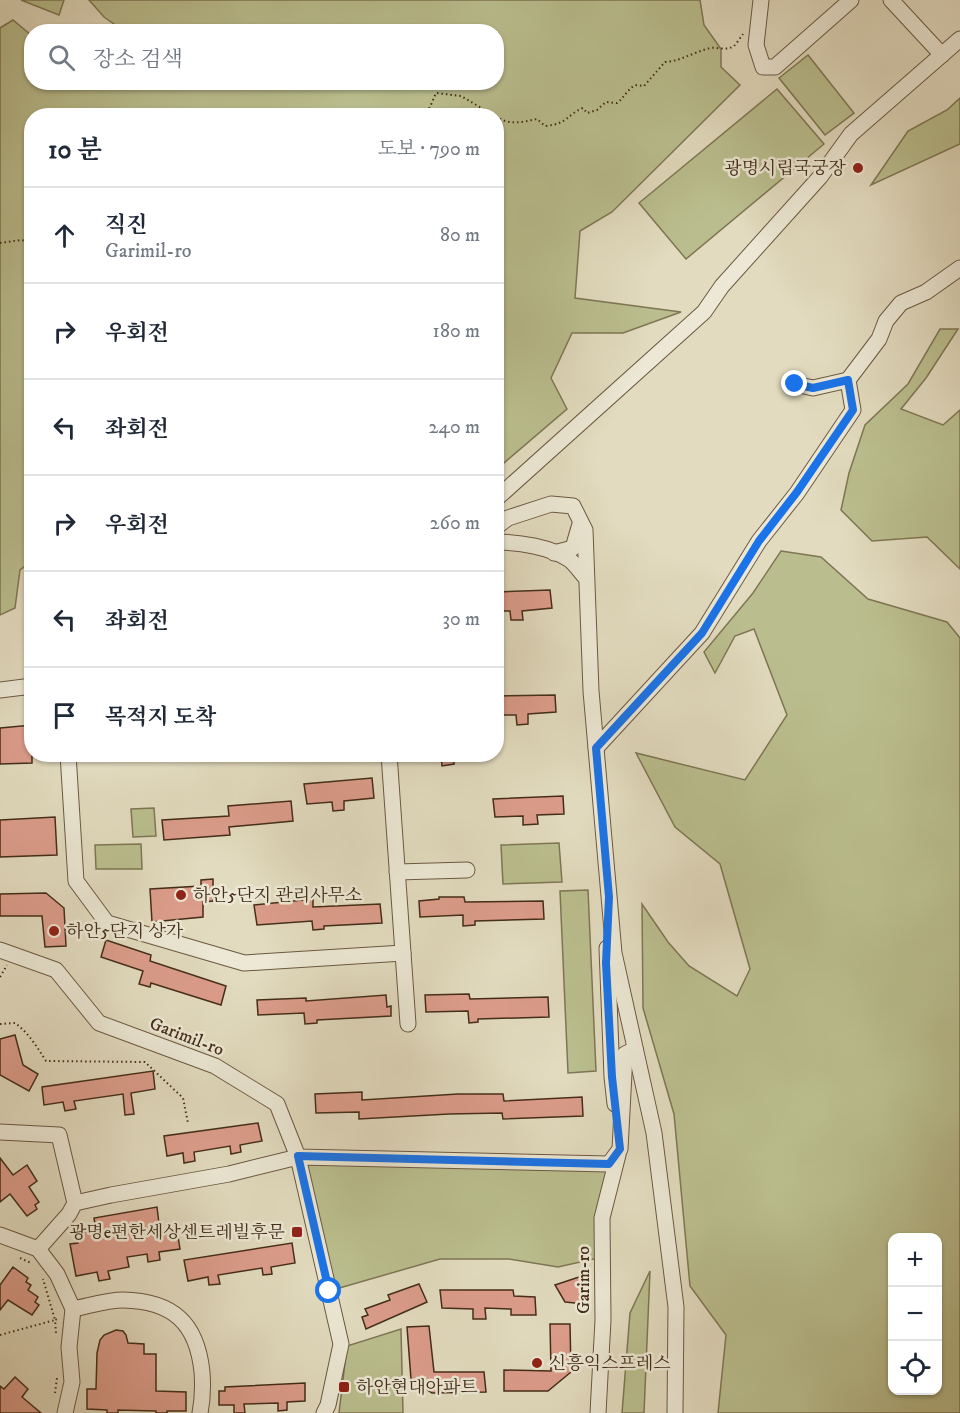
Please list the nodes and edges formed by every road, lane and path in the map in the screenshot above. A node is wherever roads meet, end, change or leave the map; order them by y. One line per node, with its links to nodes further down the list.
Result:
1 (761, 0): 4 (street)
2 (851, 0): 4 (street)
3 (891, 0): 6 (street)
4 (758, 20): 9 (path)
5 (960, 39): 6 (street)
6 (942, 55): 15 (street)
7 (429, 108): 8 (path)
8 (482, 108)
9 (504, 122)
10 (24, 241): 11 (path)
11 (0, 243)
12 (960, 268): 13 (street)
13 (848, 380): 14 (street); 23 (street)
14 (795, 384)
15 (504, 492)
16 (504, 521): 17 (street)
17 (581, 522): 19 (street); 20 (street)
18 (504, 542): 19 (street)
19 (554, 553): 20 (street)
20 (586, 578): 23 (street)
21 (24, 687): 22 (street)
22 (0, 690)
23 (596, 748): 28 (street)
24 (69, 762): 30 (street)
25 (390, 762): 27 (street)
26 (467, 870): 27 (street)
27 (397, 872): 30 (street)
28 (609, 897): 33 (street); 36 (street)
29 (0, 950): 37 (street, Garimil-ro)
30 (403, 953): 32 (street)
31 (0, 1024): 34 (path)
32 (408, 1024)
33 (635, 1049): 36 (street); 53 (street)
34 (188, 1123)
35 (0, 1132): 38 (street)
36 (620, 1149): 37 (street); 52 (street, Garim-ro)
37 (298, 1156): 38 (street); 49 (street, Garimil-ro)
38 (75, 1203): 41 (street)
39 (0, 1235): 41 (street)
40 (15, 1255): 41 (path)
41 (35, 1256): 43 (street)
42 (38, 1272): 44 (path)
43 (73, 1309): 50 (street); 51 (street)
44 (55, 1320): 45 (path); 46 (path)
45 (0, 1335)
46 (56, 1336)
47 (58, 1372): 48 (path)
48 (54, 1400)
49 (327, 1410)
50 (65, 1413)
51 (200, 1413)
52 (598, 1413)
53 (675, 1413)

